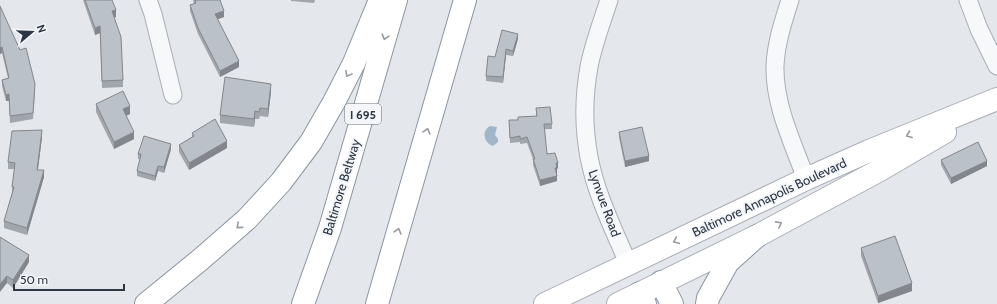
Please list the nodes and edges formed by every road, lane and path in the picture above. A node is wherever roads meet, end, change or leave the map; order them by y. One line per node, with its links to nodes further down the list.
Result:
1 (148, 0): 9 (street)
2 (380, 0): 18 (main road, one-way to 18)
3 (396, 0): 12 (main road, Baltimore Beltway / I 695, one-way to 12)
4 (465, 0): 15 (main road, one-way to 4)
5 (608, 0): 14 (street, Lynvue Road)
6 (790, 0): 11 (street)
7 (968, 0): 8 (street)
8 (997, 66)
9 (173, 95)
10 (997, 101): 11 (main road, Baltimore Annapolis Boulevard, one-way to 11); 13 (main road, Baltimore Annapolis Boulevard, one-way to 10)
11 (806, 179): 14 (main road, Baltimore Annapolis Boulevard, one-way to 14)
12 (330, 228): 19 (main road, Baltimore Beltway / I 695); 20 (main road)
13 (757, 236): 16 (main road, Baltimore Annapolis Boulevard); 26 (main road)
14 (628, 263): 16 (main road); 17 (main road); 23 (main road, Baltimore Annapolis Boulevard)
15 (387, 268): 21 (main road); 22 (main road)
16 (661, 282): 17 (main road, Baltimore Annapolis Boulevard); 25 (main road)
17 (642, 299): 24 (main road, Baltimore Annapolis Boulevard)
18 (146, 304)
19 (303, 304)
20 (308, 304)
21 (376, 304)
22 (387, 304)
23 (545, 304)
24 (618, 304)
25 (672, 304)
26 (707, 304)

